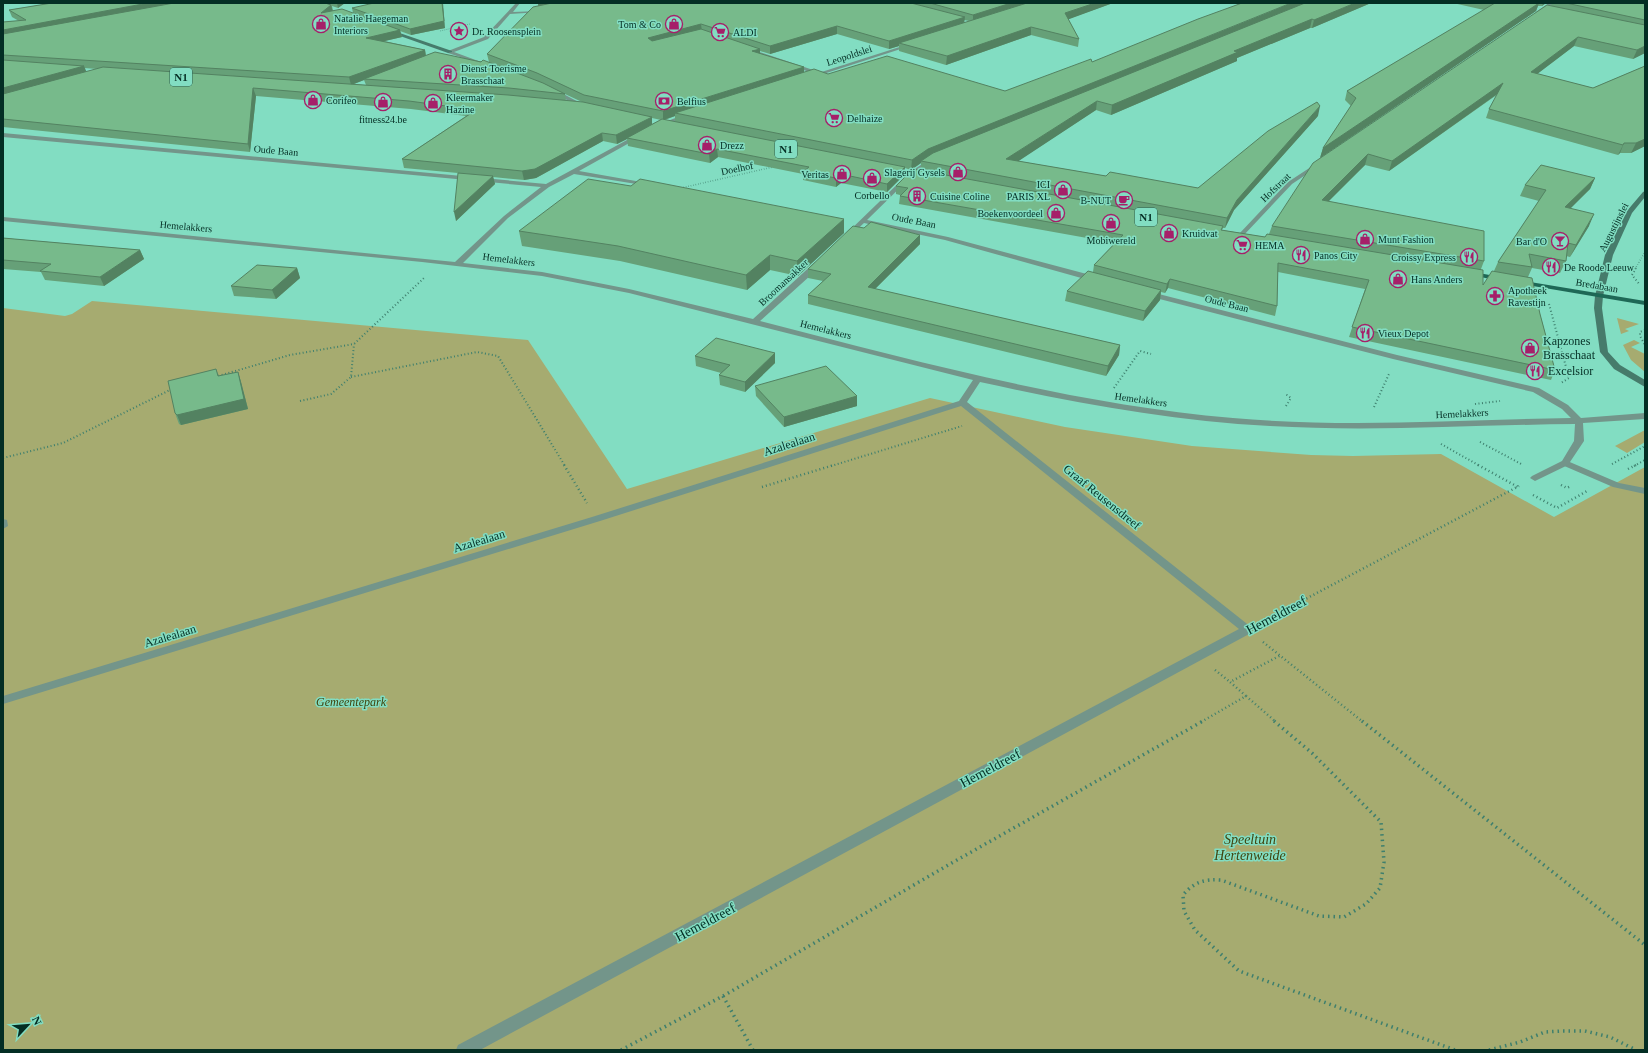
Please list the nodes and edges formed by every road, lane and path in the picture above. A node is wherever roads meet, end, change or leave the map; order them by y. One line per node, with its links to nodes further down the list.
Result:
1 (518, 3): 4 (street)
2 (1552, 3): 5 (street)
3 (546, 10): 4 (street)
4 (509, 13): 6 (street)
5 (1532, 18)
6 (503, 20): 8 (path); 11 (street)
7 (380, 27): 8 (street)
8 (408, 37): 11 (street)
9 (917, 43): 14 (street, Leopoldslei)
10 (742, 47): 14 (street)
11 (450, 52): 12 (street); 13 (street)
12 (440, 56)
13 (484, 65)
14 (820, 74): 15 (street, Leopoldslei)
15 (805, 78)
16 (547, 88): 18 (street)
17 (568, 105): 18 (main road)
18 (584, 108): 19 (main road)
19 (592, 109)
20 (695, 113): 21 (street)
21 (661, 124): 22 (street); 23 (main road)
22 (654, 125)
23 (674, 126)
24 (648, 131): 30 (street)
25 (3, 135): 33 (street, Oude Baan)
26 (937, 158): 31 (street)
27 (1325, 160): 39 (street, Hofstraat)
28 (777, 166): 34 (path, Doelhof)
29 (881, 168): 31 (main road)
30 (573, 172): 33 (street); 34 (street)
31 (911, 174): 32 (main road); 37 (street)
32 (930, 177)
33 (548, 186): 43 (street)
34 (675, 190)
35 (1645, 193): 49 (street, Augustijnslei)
36 (3, 220): 43 (street, Hemelakkers)
37 (857, 224): 40 (street); 46 (street, Oude Baan)
38 (1234, 233): 39 (main road)
39 (1244, 235)
40 (842, 241)
41 (1645, 252): 47 (path)
42 (826, 256): 52 (street, Broomansakker)
43 (457, 264): 52 (street, Hemelakkers)
44 (1463, 272): 49 (main road, Bredabaan)
45 (425, 278): 54 (path)
46 (1103, 281)
47 (1642, 288)
48 (1141, 291): 63 (street, Oude Baan)
49 (1599, 296): 51 (main road, Bredabaan); 61 (street, Augustijnslei)
50 (1548, 300): 63 (path)
51 (1645, 303)
52 (755, 322): 60 (street, Hemelakkers)
53 (1645, 330): 55 (path)
54 (354, 344): 58 (path); 59 (path)
55 (1645, 345)
56 (1151, 354): 64 (path)
57 (1390, 373): 69 (path)
58 (352, 377): 66 (path); 81 (path)
59 (209, 379)
60 (978, 379): 67 (street); 71 (street, Hemelakkers)
61 (1645, 384)
62 (179, 388): 73 (path)
63 (1536, 390): 71 (street, Oude Baan)
64 (1111, 392)
65 (1287, 392): 68 (path)
66 (300, 401)
67 (962, 403): 81 (street, Azalealaan); 84 (street, Graaf Reusensdreef)
68 (1284, 410)
69 (1373, 410)
70 (1645, 416): 71 (street, Hemelakkers)
71 (1579, 421): 74 (street)
72 (1441, 444): 77 (path)
73 (3, 458)
74 (1565, 463): 75 (street); 76 (street)
75 (1535, 478)
76 (1605, 481): 79 (street); 80 (path)
77 (1518, 487): 78 (path); 84 (path, Hemeldreef)
78 (1524, 490)
79 (1645, 492)
80 (1530, 494)
81 (596, 519): 87 (street, Azalealaan)
82 (3, 522): 83 (street)
83 (3, 526)
84 (1247, 630): 85 (path); 90 (street, Hemeldreef)
85 (1281, 656): 86 (path); 88 (path)
86 (1246, 696): 89 (path); 93 (path)
87 (3, 700)
88 (1645, 945)
89 (723, 996): 91 (path); 92 (path)
90 (464, 1050)
91 (621, 1050)
92 (753, 1050)
93 (1455, 1050)
94 (1489, 1050): 95 (path)
95 (1636, 1050)

